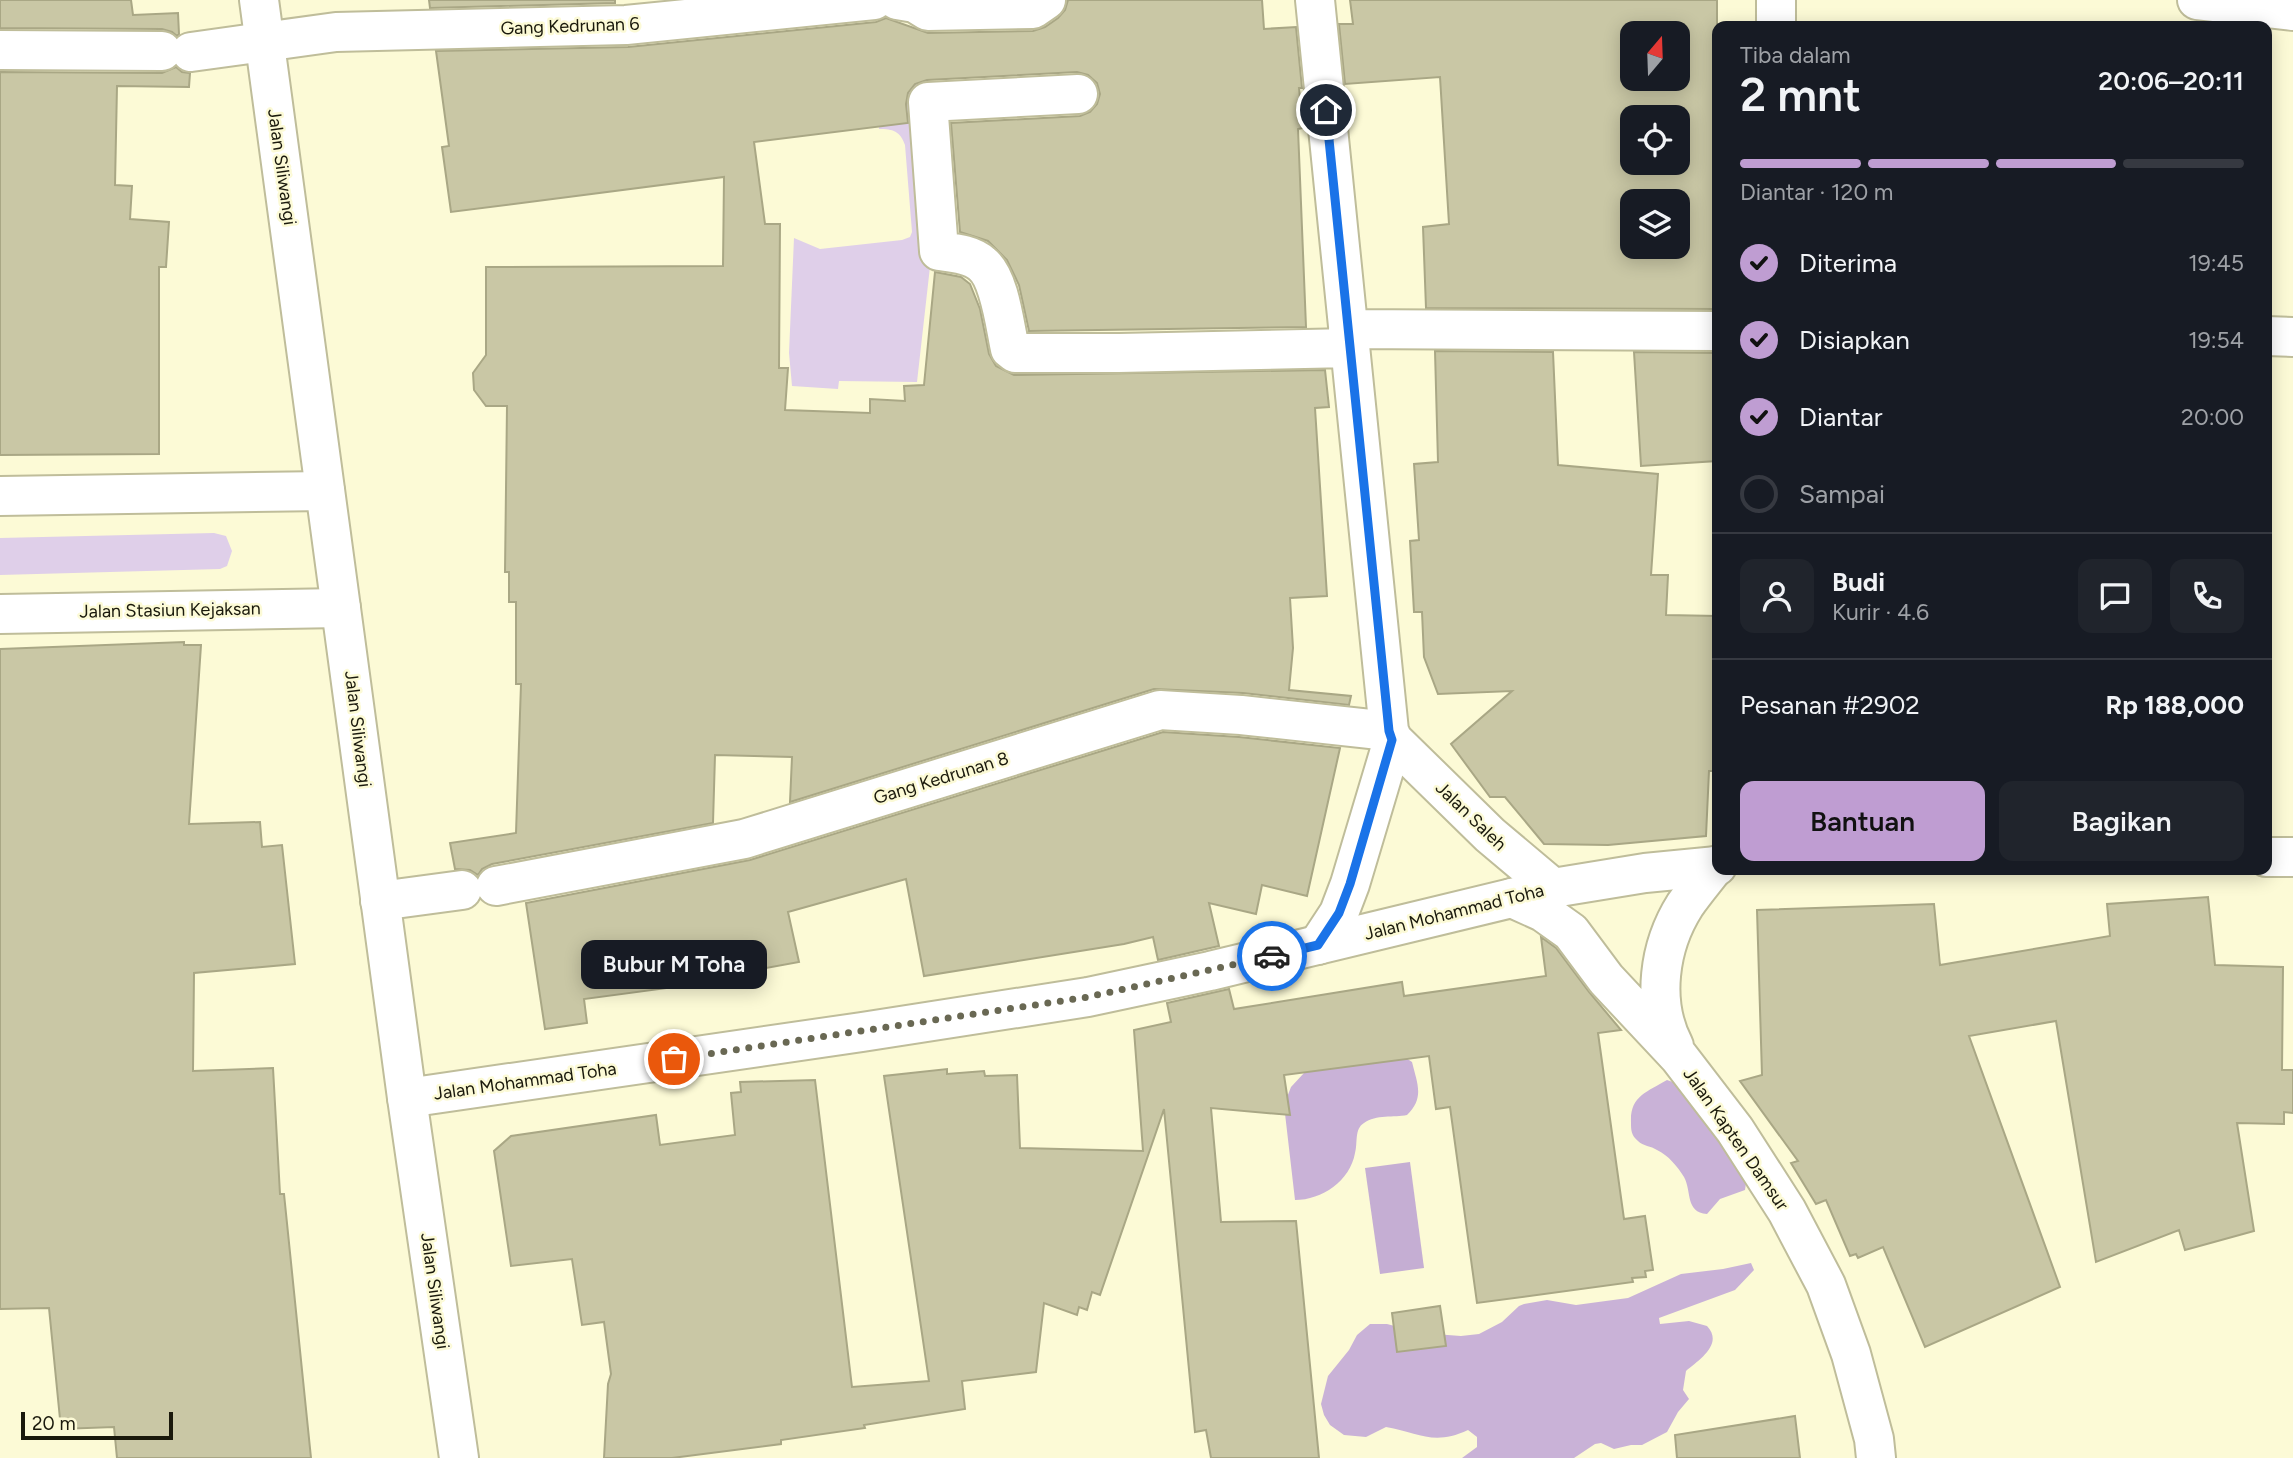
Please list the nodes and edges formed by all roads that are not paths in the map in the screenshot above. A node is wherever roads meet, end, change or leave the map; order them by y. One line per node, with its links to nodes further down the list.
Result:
1 (259, 0): 10 (street, Jalan Siliwangi)
2 (874, 0): 10 (street, Gang Kedrunan 6)
3 (897, 0): 4 (street)
4 (1046, 0)
5 (1315, 0): 16 (street)
6 (1776, 0): 9 (street)
7 (2197, 0): 8 (street)
8 (2282, 7)
9 (1776, 21)
10 (265, 43): 11 (street, Gang Kedrunan 6); 17 (street, Jalan Siliwangi)
11 (0, 50)
12 (1078, 94): 16 (street)
13 (1712, 331): 16 (street)
14 (2272, 336): 15 (street)
15 (2293, 337)
16 (1349, 339): 21 (street)
17 (325, 491): 18 (street); 19 (street, Jalan Siliwangi)
18 (0, 496)
19 (341, 608): 20 (street, Jalan Stasiun Kejaksan); 28 (street, Jalan Siliwangi)
20 (0, 614)
21 (1391, 736): 26 (street, Jalan Saleh); 28 (street, Gang Kedrunan 8); 29 (street)
22 (2272, 857): 23 (street)
23 (2293, 857)
24 (1712, 866): 26 (street, Jalan Mohammad Toha)
25 (1712, 871): 30 (street)
26 (1553, 888): 27 (street, Jalan Mohammad Toha)
27 (1512, 898): 29 (street, Jalan Mohammad Toha); 30 (street)
28 (380, 901): 31 (street, Jalan Siliwangi)
29 (1318, 945): 31 (street, Jalan Mohammad Toha)
30 (1679, 1057): 33 (street, Jalan Kapten Damsur)
31 (407, 1098): 32 (street, Jalan Siliwangi)
32 (459, 1458)
33 (1877, 1458)

